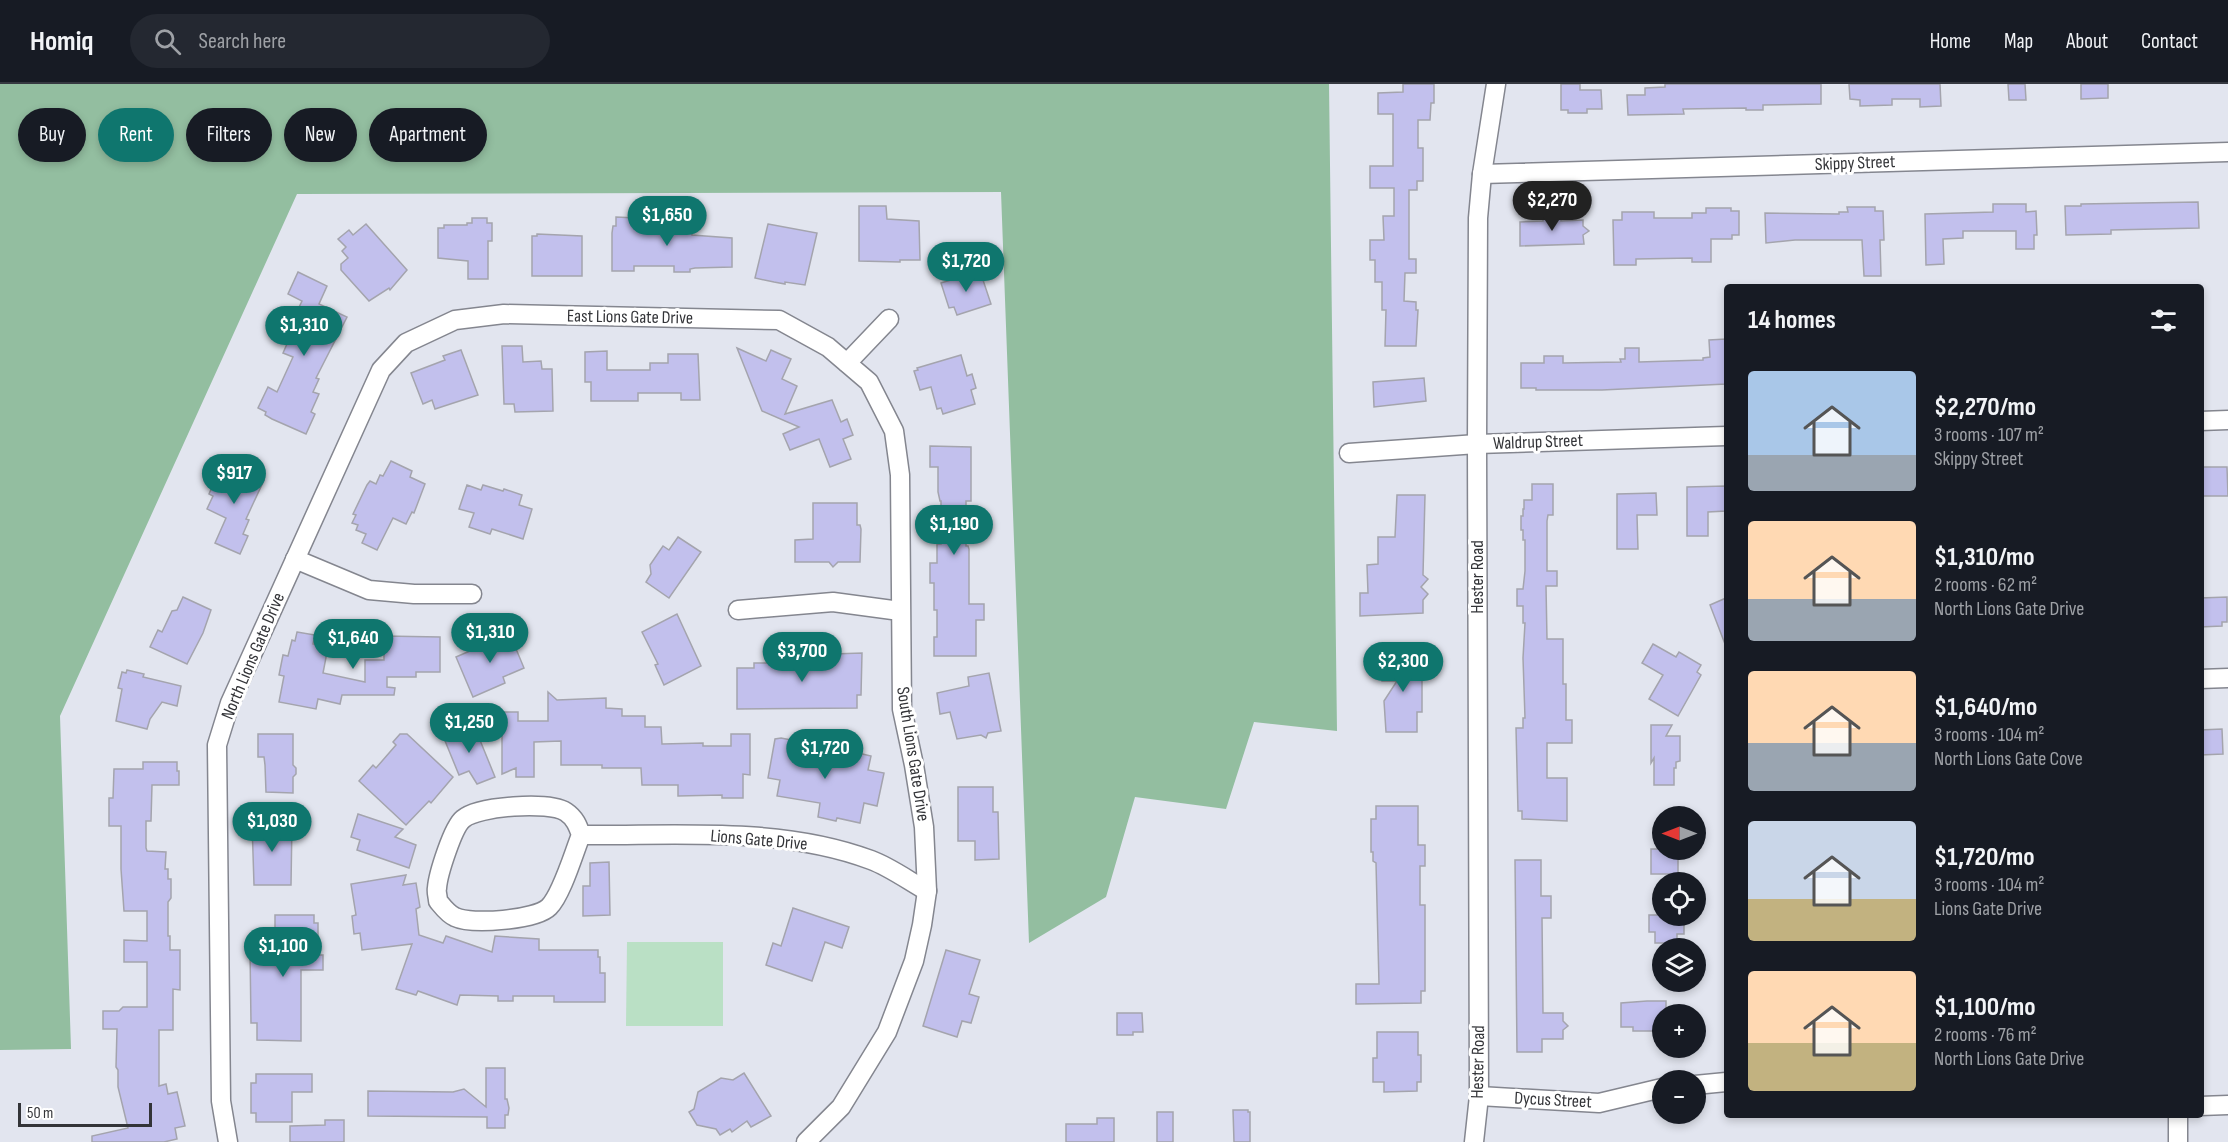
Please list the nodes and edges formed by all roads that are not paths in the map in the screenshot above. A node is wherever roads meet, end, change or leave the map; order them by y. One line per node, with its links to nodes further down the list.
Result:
1 (1496, 84): 3 (street, Hester Road)
2 (2228, 152): 3 (street, Skippy Street)
3 (1482, 174): 10 (street, Hester Road)
4 (890, 319): 6 (street)
5 (406, 343): 6 (street, East Lions Gate Drive); 12 (street, North Lions Gate Drive)
6 (847, 363): 15 (street, South Lions Gate Drive)
7 (2228, 420): 8 (street)
8 (2204, 421)
9 (1724, 436): 10 (street, Waldrup Street)
10 (1477, 444): 11 (street, Waldrup Street); 23 (street, Hester Road)
11 (1349, 453)
12 (295, 559): 13 (street); 27 (street, North Lions Gate Drive)
13 (472, 594)
14 (738, 610): 15 (street)
15 (900, 611): 19 (street, South Lions Gate Drive)
16 (2228, 678): 17 (street)
17 (2204, 679)
18 (581, 835): 18 (street); 19 (street, Lions Gate Drive)
19 (927, 891): 28 (street, South Lions Gate Drive)
20 (1724, 1082): 21 (street)
21 (1706, 1083)
22 (1652, 1090): 23 (street, Dycus Street)
23 (1479, 1096): 29 (street, Hester Road)
24 (2228, 1105): 25 (street)
25 (2204, 1106)
26 (2178, 1118): 30 (street)
27 (228, 1142)
28 (806, 1142)
29 (1474, 1142)
30 (2178, 1142)

